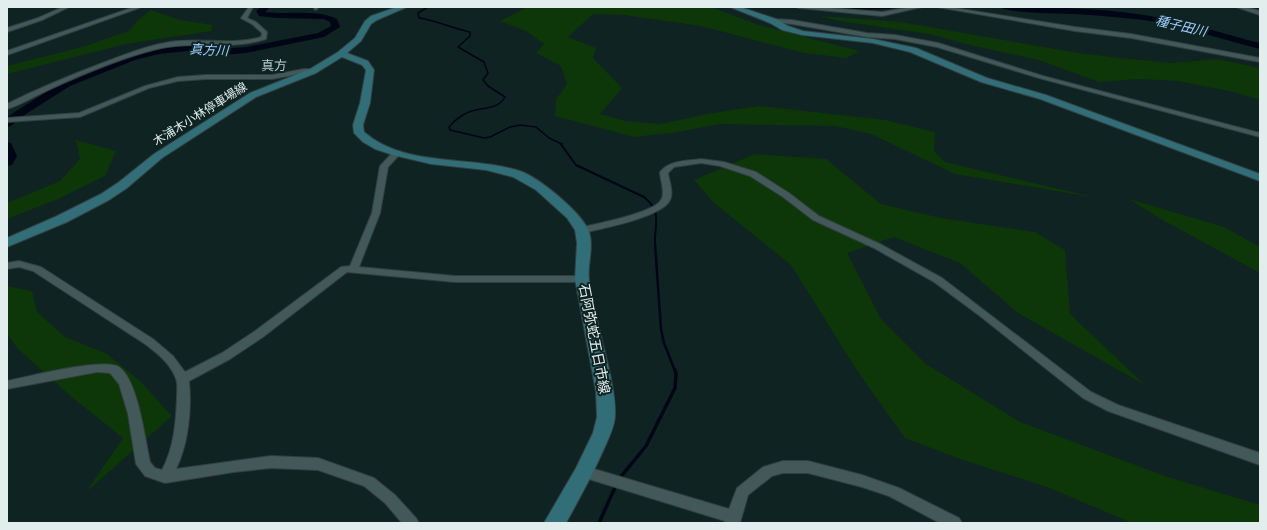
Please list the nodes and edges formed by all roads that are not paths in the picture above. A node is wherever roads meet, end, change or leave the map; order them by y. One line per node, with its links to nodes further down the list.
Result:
1 (67, 7): 13 (street)
2 (136, 7): 14 (street)
3 (251, 7): 18 (street)
4 (404, 7): 15 (main road, 木浦木小林停車場線)
5 (734, 7): 12 (main road)
6 (799, 7): 7 (street)
7 (920, 7)
8 (939, 7): 10 (street)
9 (1238, 7): 11 (street)
10 (952, 8): 16 (street)
11 (1260, 13)
12 (773, 21): 20 (street); 22 (main road)
13 (7, 30)
14 (7, 53)
15 (341, 54): 17 (main road, 木浦木小林停車場線); 21 (main road)
16 (1260, 60)
17 (313, 71): 19 (street); 24 (main road, 木浦木小林停車場線)
18 (7, 107)
19 (7, 120)
20 (1260, 135)
21 (396, 153): 23 (main road); 26 (street)
22 (1260, 178)
23 (582, 230): 27 (main road, 石阿弥蛇五日市線); 30 (street)
24 (7, 243)
25 (7, 266): 28 (street)
26 (354, 268): 27 (street); 28 (street)
27 (582, 279): 31 (main road, 石阿弥蛇五日市線)
28 (183, 379): 32 (street)
29 (7, 385): 32 (street)
30 (1260, 459)
31 (584, 472): 33 (street); 35 (main road, 石阿弥蛇五日市線)
32 (165, 477): 34 (street)
33 (733, 520): 36 (street)
34 (411, 523)
35 (555, 523)
36 (954, 523)

